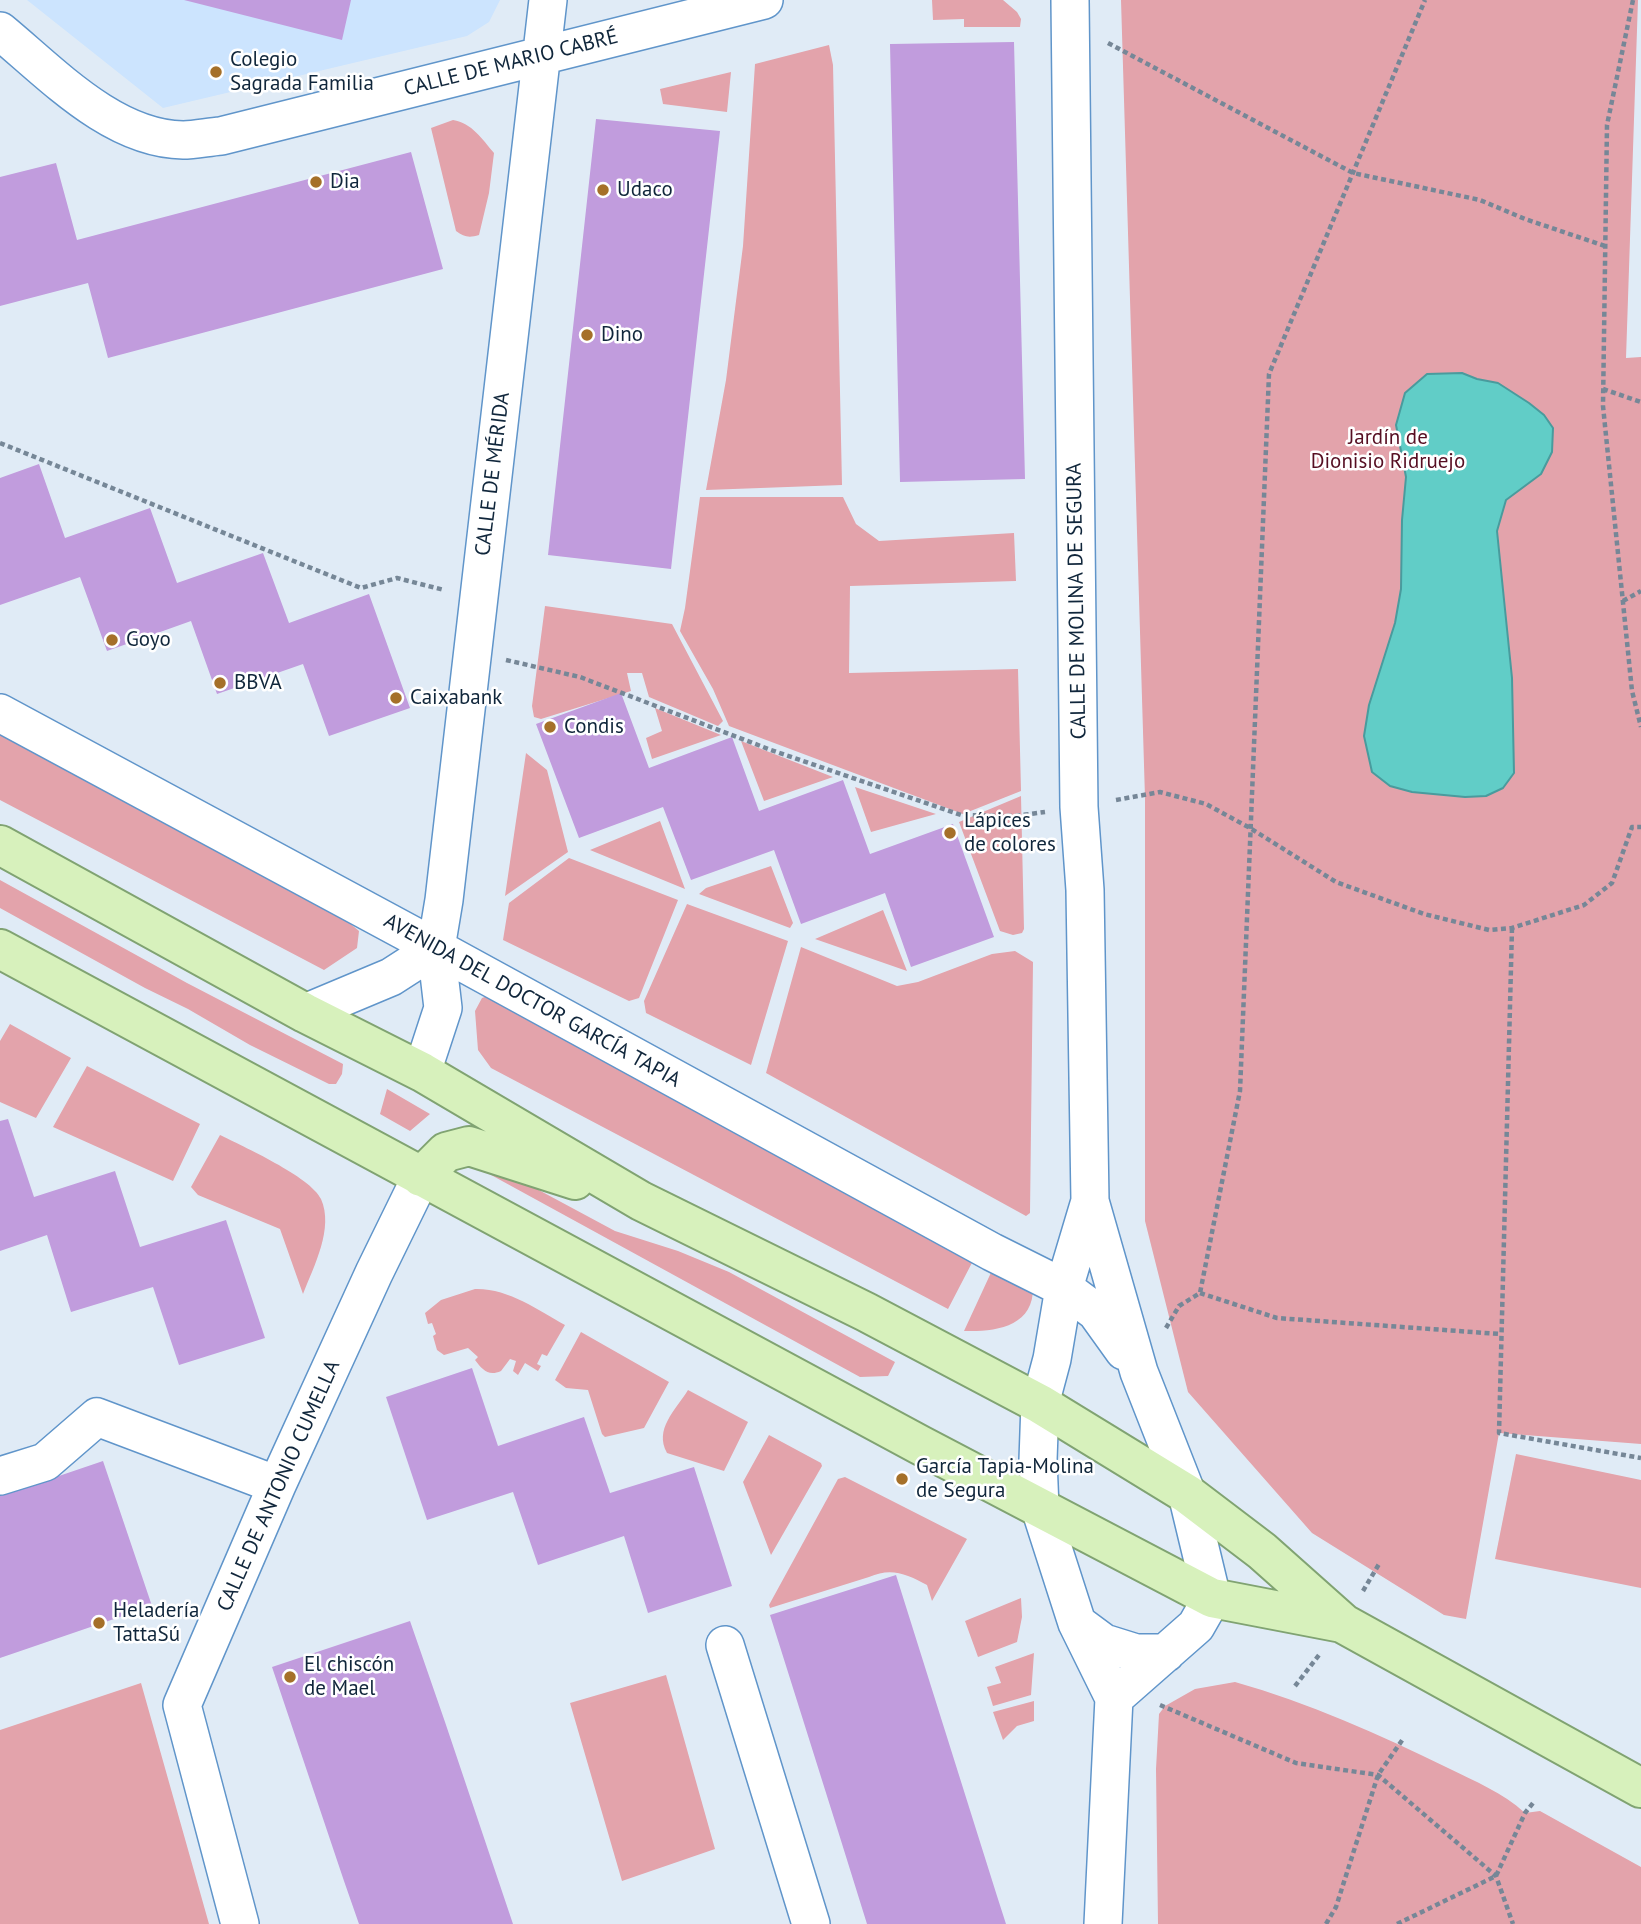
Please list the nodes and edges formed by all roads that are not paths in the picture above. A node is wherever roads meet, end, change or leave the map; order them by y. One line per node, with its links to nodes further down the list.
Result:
1 (548, 0): 5 (street, CALLE DE MÉRIDA)
2 (764, 0): 5 (street, CALLE DE MARIO CABRÉ)
3 (1070, 11): 14 (street, CALLE DE MOLINA DE SEGURA)
4 (0, 31): 5 (street, CALLE DE MARIO CABRÉ)
5 (541, 55): 8 (street, CALLE DE MÉRIDA)
6 (0, 713): 8 (street, AVENIDA DEL DOCTOR GARCÍA TAPIA)
7 (0, 845): 10 (main road)
8 (436, 948): 10 (street); 11 (street, CALLE DE MÉRIDA); 15 (street, AVENIDA DEL DOCTOR GARCÍA TAPIA)
9 (0, 949): 12 (main road)
10 (306, 1013): 11 (main road)
11 (422, 1072): 13 (main road)
12 (421, 1177): 13 (main road); 20 (street, CALLE DE ANTONIO CUMELLA); 22 (main road)
13 (641, 1201): 18 (main road)
14 (1090, 1201): 15 (street, CALLE DE MOLINA DE SEGURA); 17 (street, CALLE DE MOLINA DE SEGURA)
15 (1064, 1288): 16 (street, CALLE DE MOLINA DE SEGURA); 17 (street, CALLE DE MOLINA DE SEGURA)
16 (1052, 1359): 17 (street); 18 (street, CALLE DE MOLINA DE SEGURA)
17 (1130, 1359): 21 (street, CALLE DE MOLINA DE SEGURA)
18 (1040, 1404): 21 (main road); 22 (street)
19 (0, 1476): 20 (street)
20 (277, 1485): 30 (street, CALLE DE ANTONIO CUMELLA)
21 (1187, 1494): 23 (street, CALLE DE MOLINA DE SEGURA); 25 (main road)
22 (1040, 1508): 23 (main road); 24 (street)
23 (1212, 1598): 25 (main road); 27 (street)
24 (1077, 1623): 27 (street); 28 (street)
25 (1344, 1624): 29 (main road)
26 (725, 1645): 31 (street)
27 (1166, 1653): 28 (street)
28 (1114, 1698): 32 (street)
29 (1641, 1788)
30 (240, 1924)
31 (811, 1924)
32 (1103, 1924)

